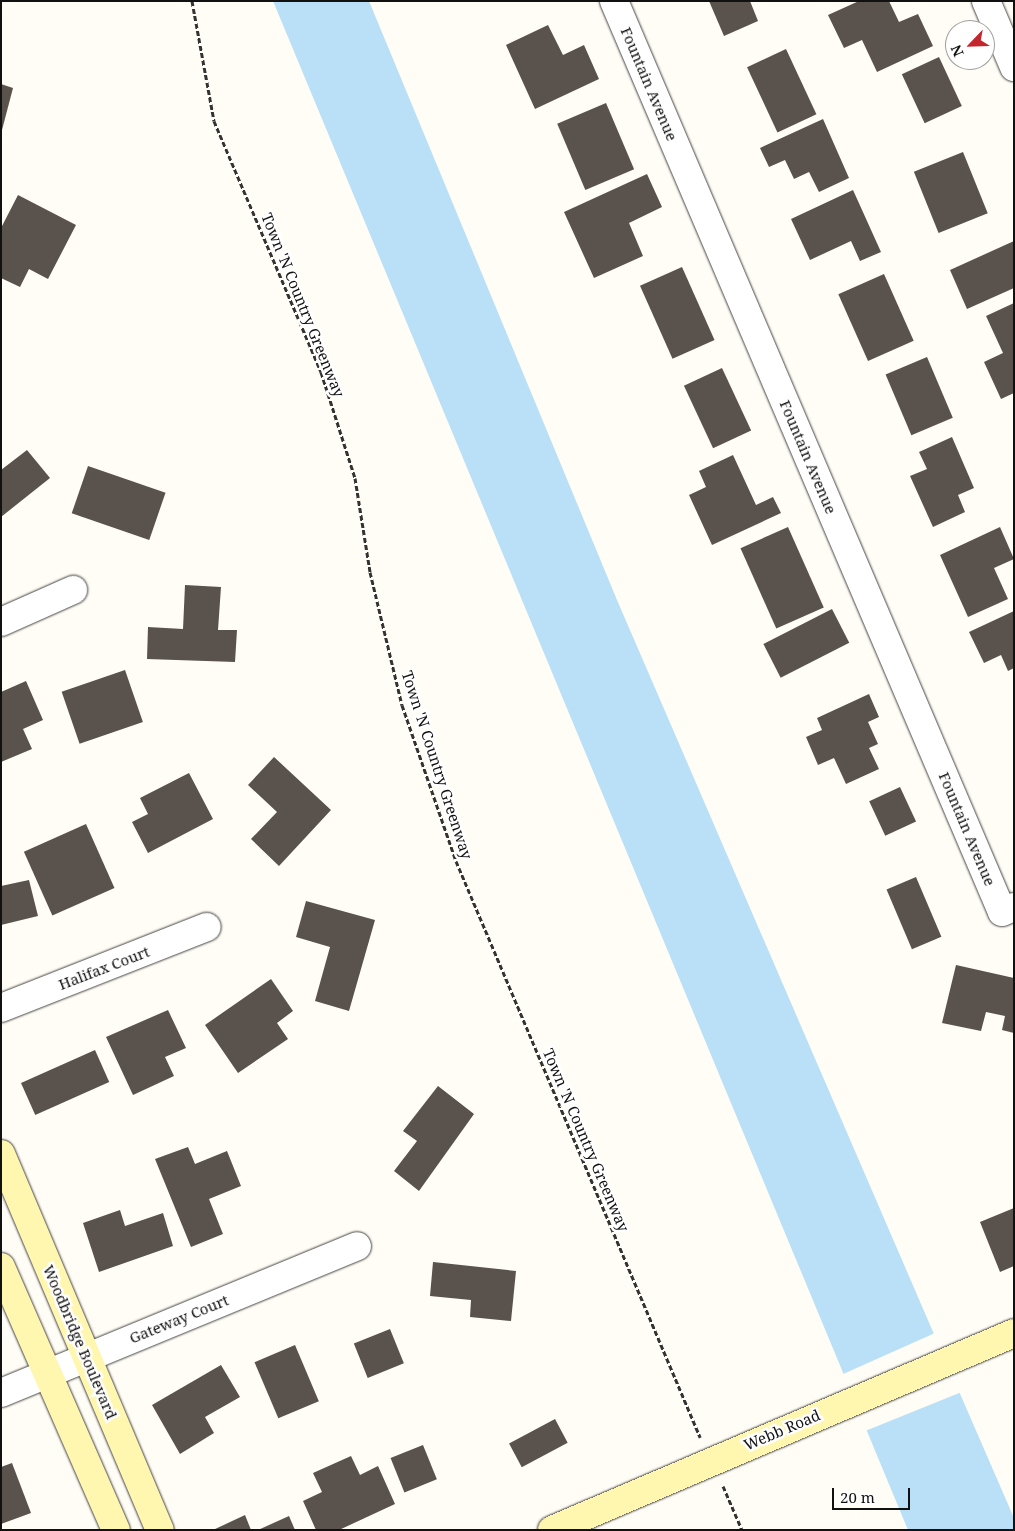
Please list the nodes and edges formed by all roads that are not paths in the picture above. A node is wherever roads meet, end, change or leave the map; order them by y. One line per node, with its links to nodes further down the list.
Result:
1 (614, 1): 6 (street, Fountain Avenue)
2 (986, 1): 3 (street)
3 (1014, 67)
4 (73, 590): 5 (street)
5 (1, 622)
6 (1008, 909)
7 (207, 927): 8 (street, Halifax Court)
8 (1, 1008)
9 (1, 1154): 13 (street, Woodbridge Boulevard)
10 (357, 1246): 13 (street, Gateway Court)
11 (1, 1266): 14 (street)
12 (1014, 1332): 18 (street, Webb Road)
13 (86, 1356): 14 (street, Gateway Court); 17 (street, Woodbridge Boulevard)
14 (48, 1373): 15 (street, Gateway Court); 16 (street)
15 (1, 1393)
16 (116, 1530)
17 (160, 1530)
18 (552, 1530)

